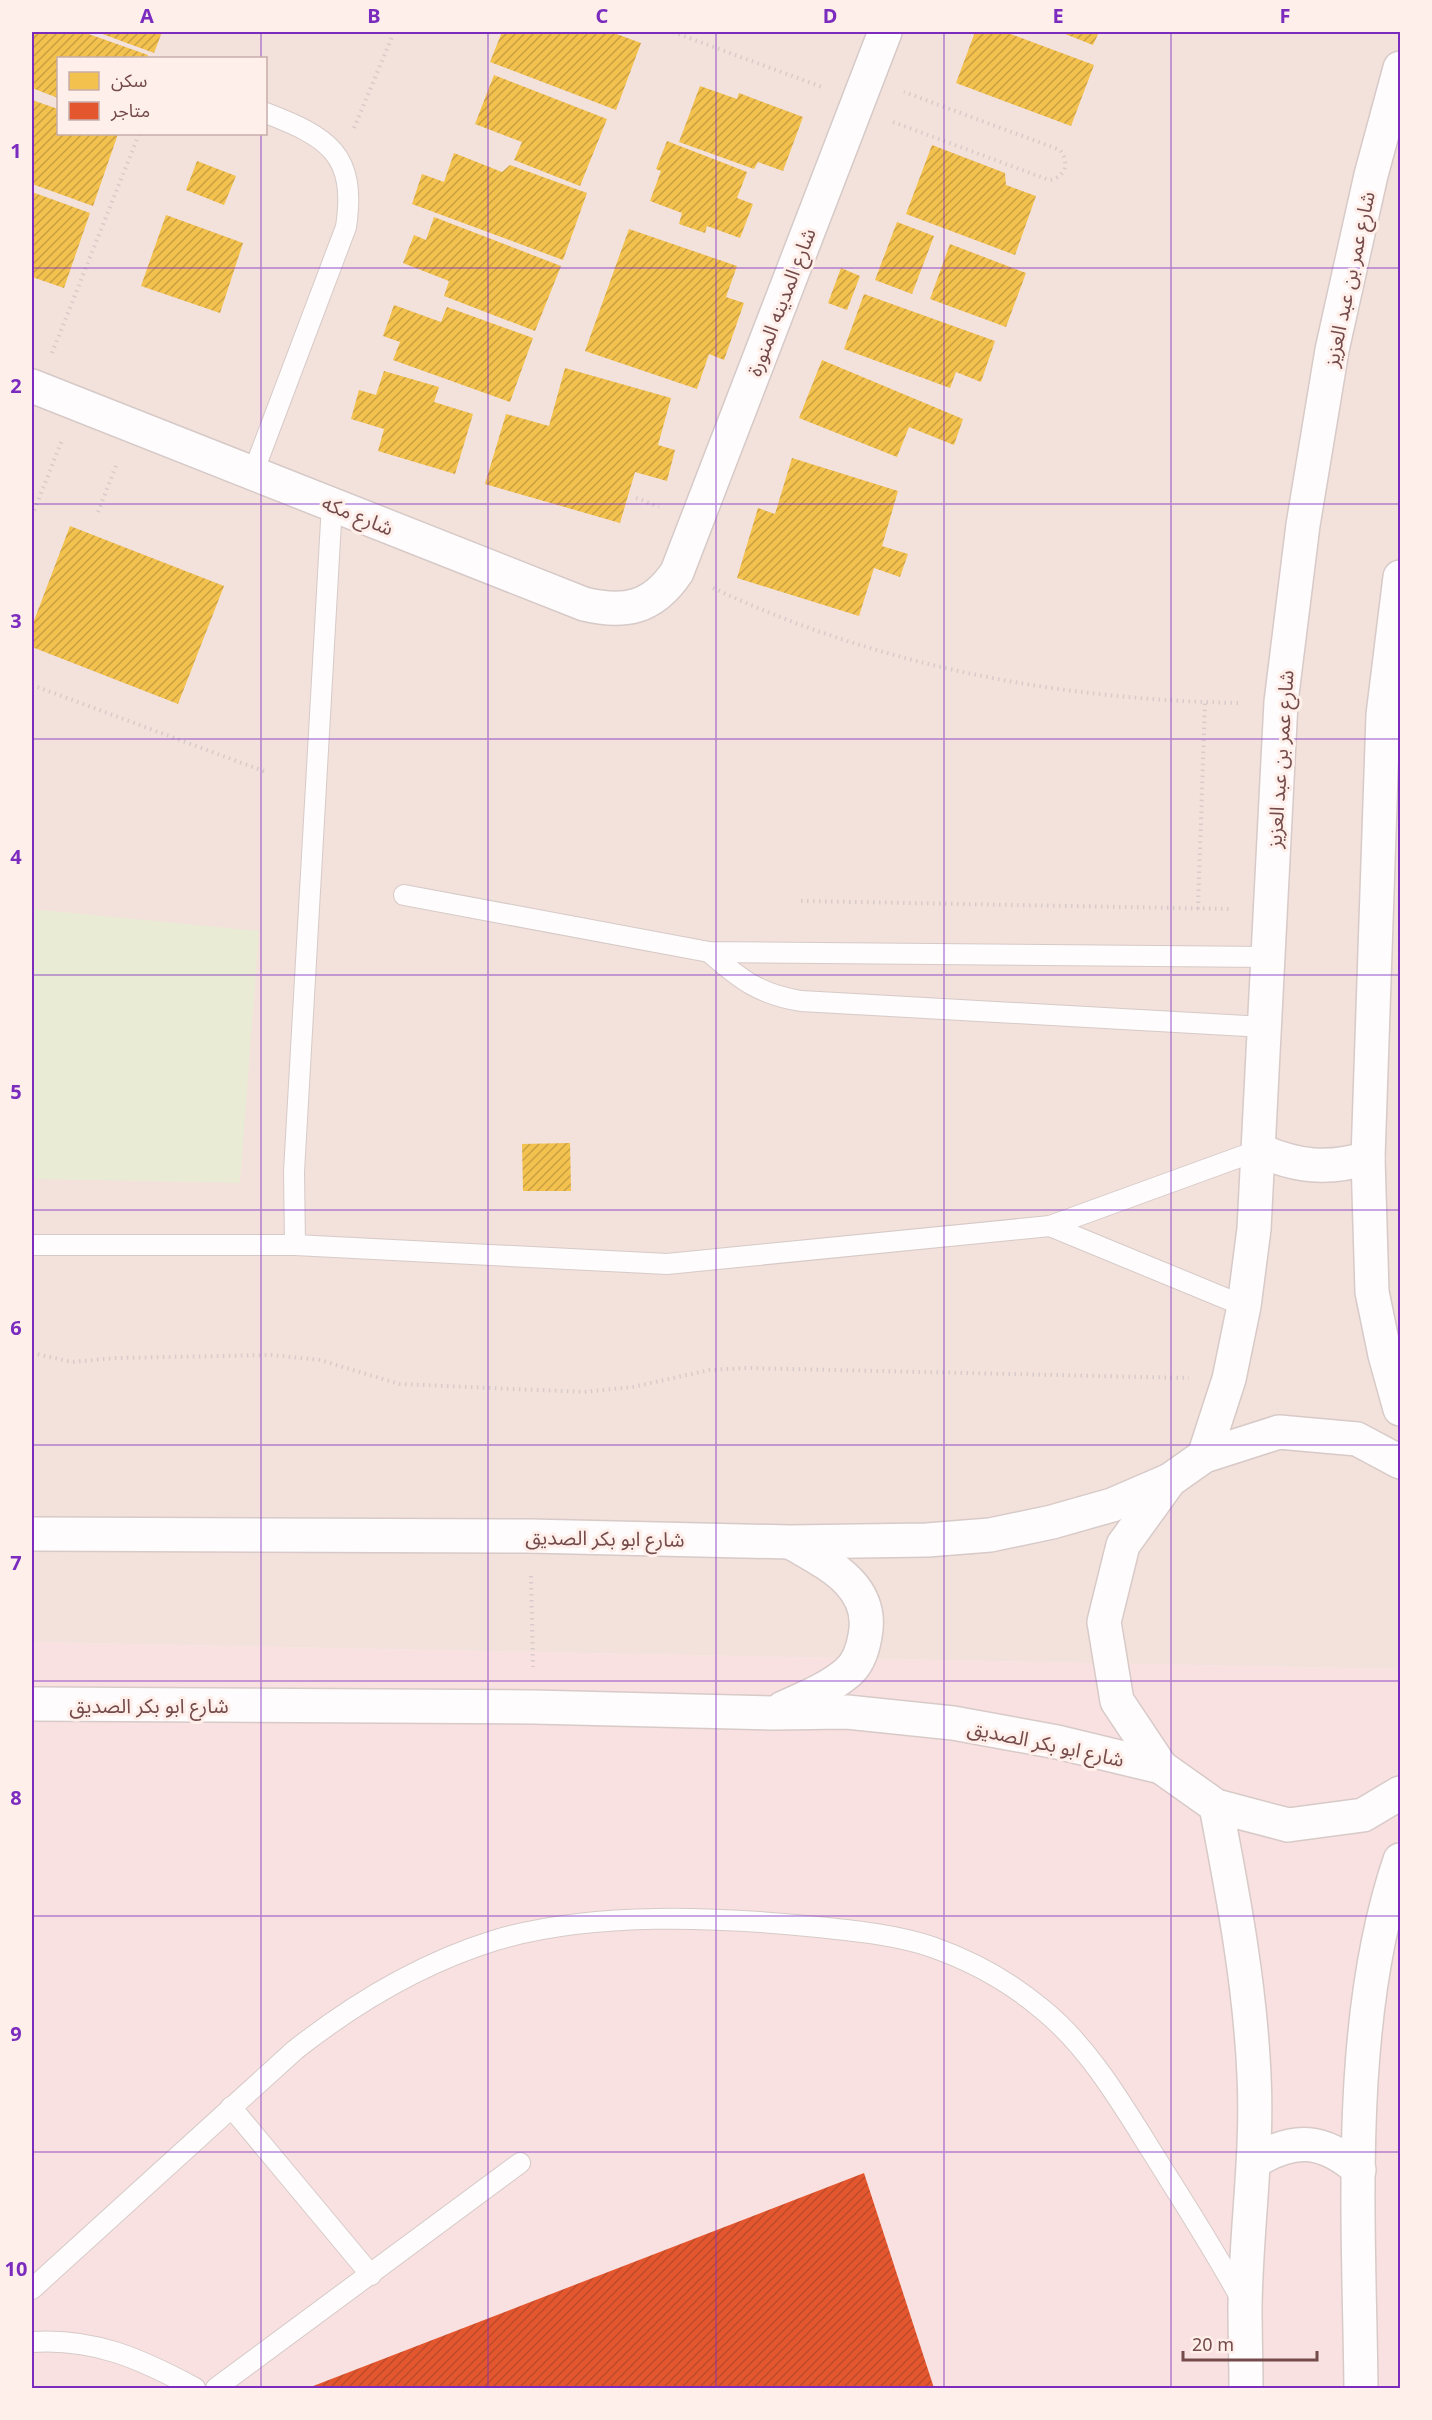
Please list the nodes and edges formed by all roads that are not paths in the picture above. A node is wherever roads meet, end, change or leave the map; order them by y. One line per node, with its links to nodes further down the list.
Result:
1 (885, 32): 7 (street, شارع المدينه المنورة)
2 (1401, 68): 11 (street, شارع عمر بن عبد العزيز)
3 (267, 113): 5 (lane)
4 (35, 387): 5 (street, شارع مكه)
5 (253, 473): 6 (street, شارع مكه)
6 (332, 504): 7 (street, شارع مكه); 17 (lane)
7 (677, 572)
8 (1401, 577): 14 (street)
9 (404, 895): 10 (lane)
10 (709, 952): 11 (lane); 12 (lane)
11 (1267, 957): 12 (street, شارع عمر بن عبد العزيز)
12 (1264, 1027): 13 (street, شارع عمر بن عبد العزيز)
13 (1259, 1150): 14 (street); 15 (lane); 18 (street, شارع عمر بن عبد العزيز)
14 (1368, 1158): 19 (street)
15 (1050, 1226): 17 (lane); 18 (lane)
16 (32, 1245): 17 (lane)
17 (295, 1245)
18 (1244, 1306): 20 (street, شارع عمر بن عبد العزيز)
19 (1401, 1409)
20 (1204, 1456): 21 (street); 22 (street)
21 (1401, 1462)
22 (1170, 1480): 24 (street, شارع ابو بكر الصديق); 27 (street)
23 (32, 1534): 24 (street, شارع ابو بكر الصديق)
24 (790, 1542): 26 (street)
25 (32, 1704): 26 (street, شارع ابو بكر الصديق)
26 (773, 1713): 27 (street, شارع ابو بكر الصديق)
27 (1161, 1767): 29 (street)
28 (1401, 1793): 29 (street)
29 (1216, 1806): 32 (street)
30 (1401, 1860): 34 (street)
31 (231, 2107): 35 (lane); 36 (lane); 37 (lane)
32 (1254, 2162): 34 (street); 37 (street)
33 (520, 2163): 35 (lane)
34 (1359, 2170): 42 (street)
35 (371, 2275): 40 (lane)
36 (32, 2289)
37 (1245, 2306): 41 (street)
38 (32, 2342): 39 (lane)
39 (195, 2388)
40 (216, 2388)
41 (1246, 2388)
42 (1360, 2388)

